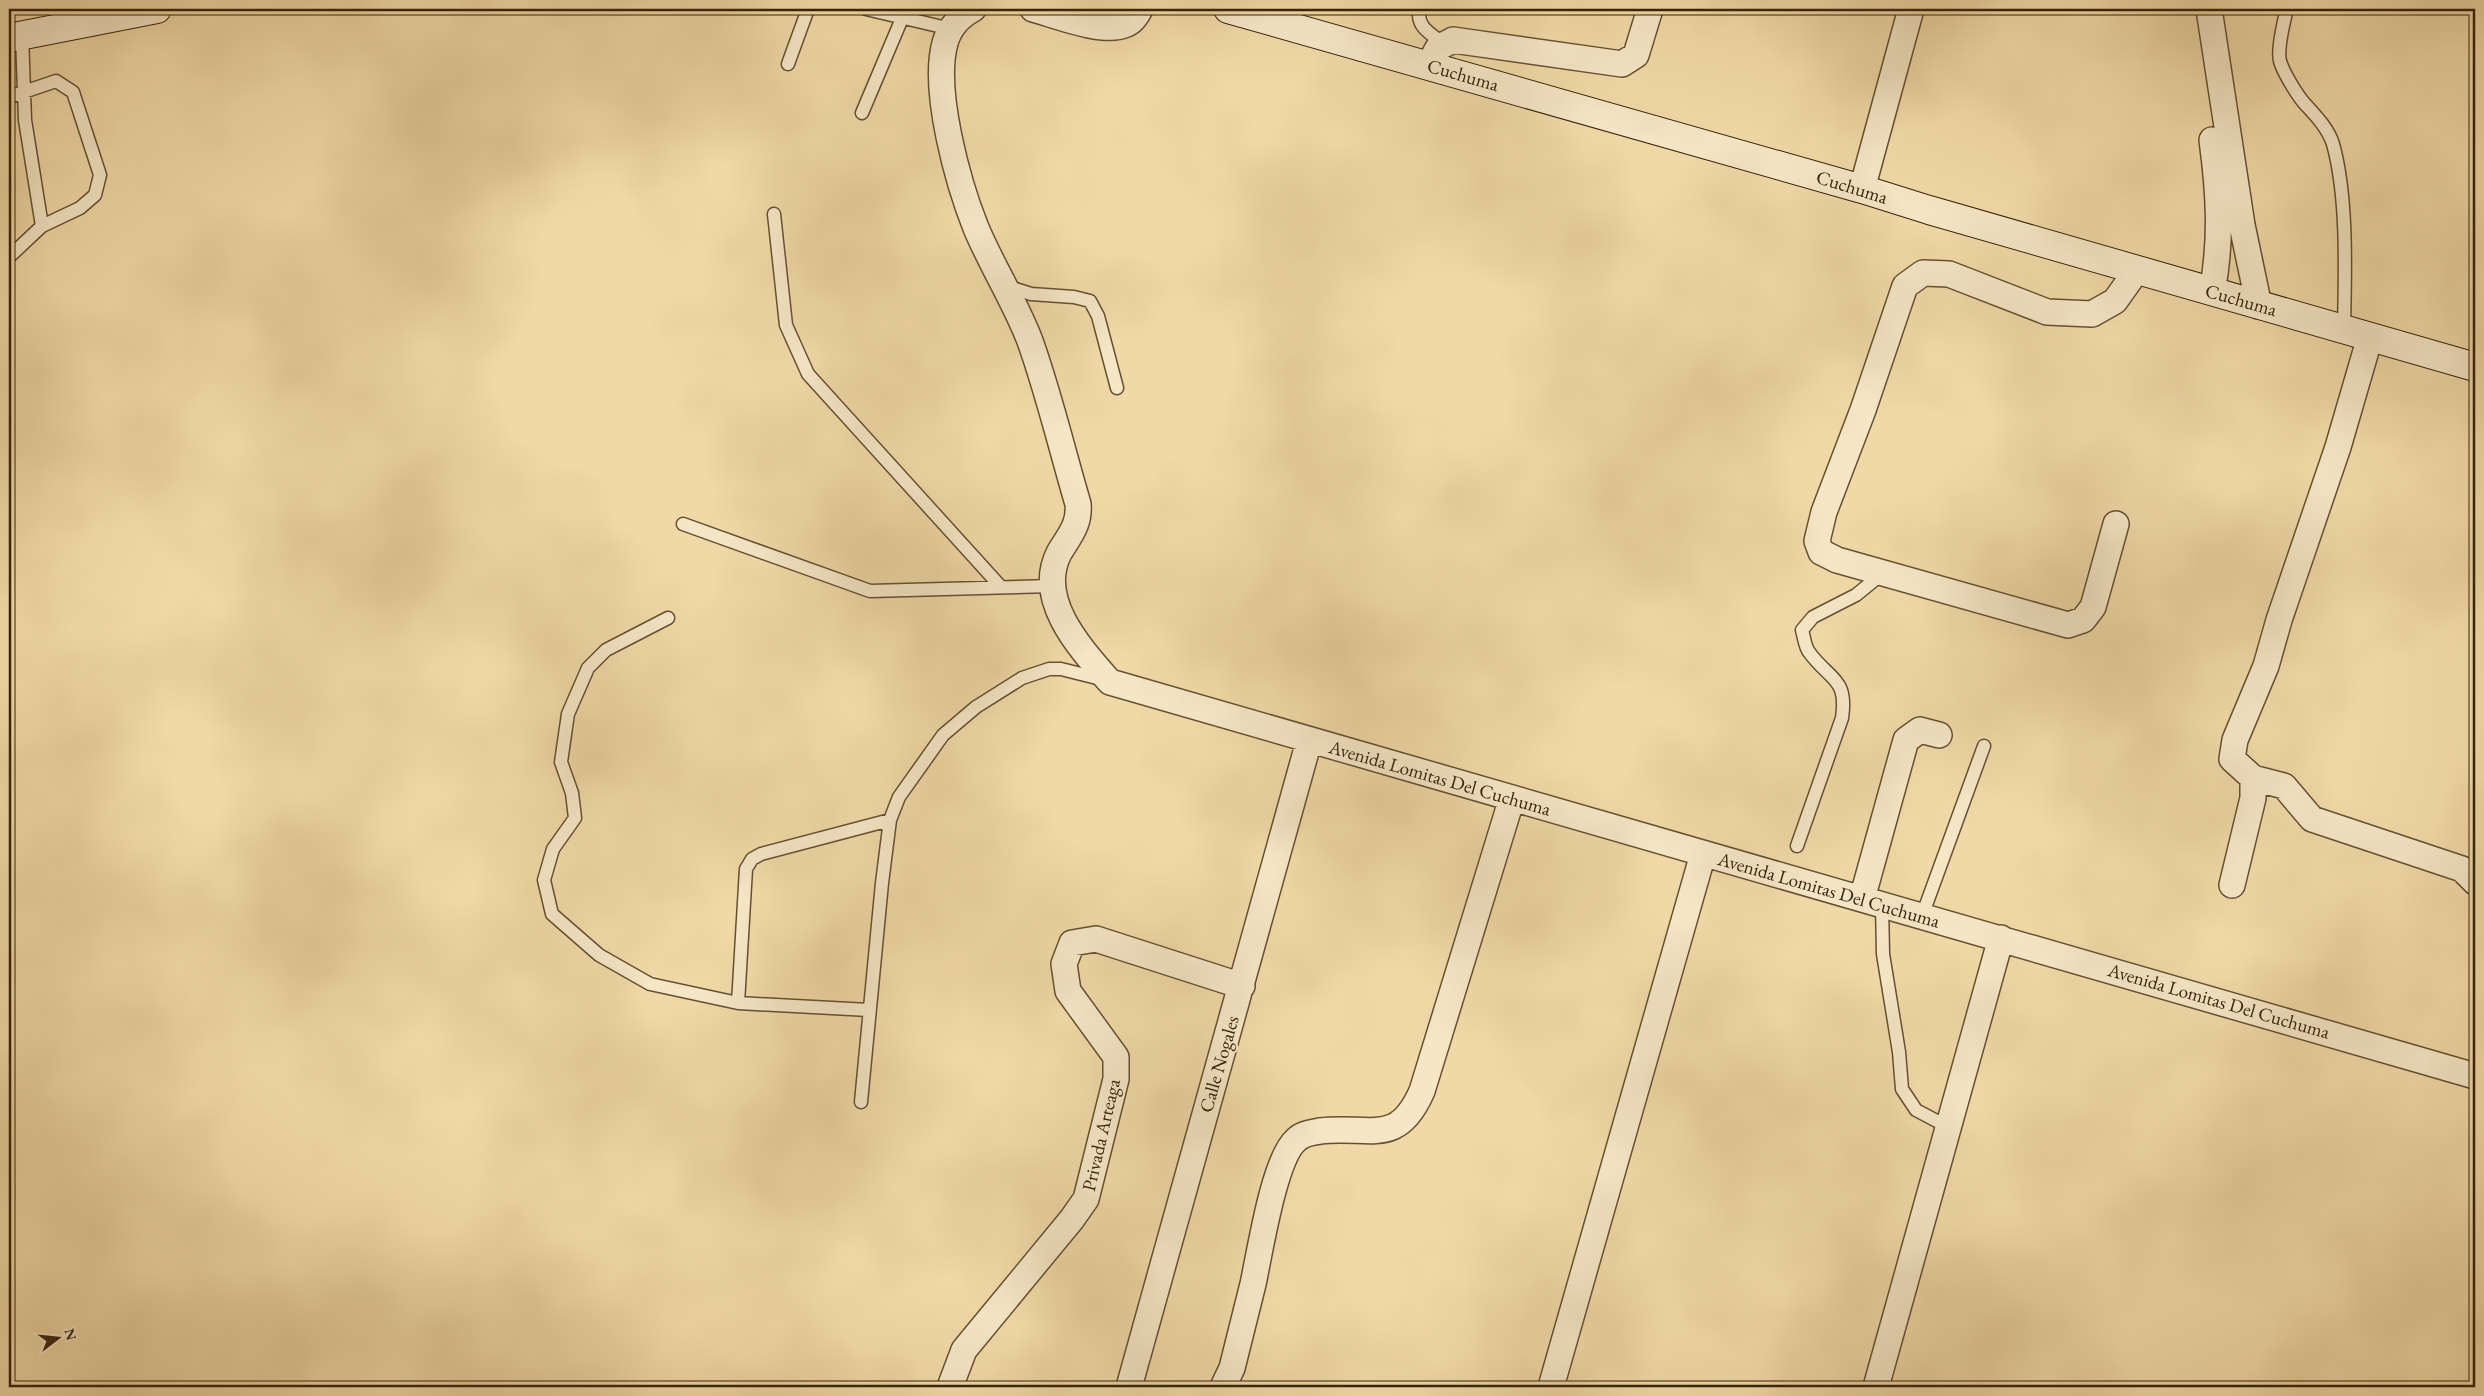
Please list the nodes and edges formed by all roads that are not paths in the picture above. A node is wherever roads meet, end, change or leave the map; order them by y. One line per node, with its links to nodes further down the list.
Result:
1 (157, 9): 16 (street)
2 (808, 9): 18 (lane)
3 (866, 9): 14 (lane)
4 (973, 9): 15 (street)
5 (1032, 9): 6 (street)
6 (1140, 9)
7 (1228, 9): 19 (street, Cuchuma)
8 (1420, 9): 17 (lane)
9 (1650, 9): 17 (street)
10 (1912, 9): 23 (street)
11 (2194, 9): 29 (street)
12 (2209, 9): 30 (street)
13 (2287, 9): 31 (lane)
14 (903, 16): 15 (lane); 22 (lane)
15 (951, 29): 28 (street)
16 (16, 37): 20 (lane)
17 (1443, 43): 19 (street)
18 (788, 64)
19 (1428, 66): 23 (street, Cuchuma)
20 (25, 92): 21 (lane); 25 (lane); 25 (lane)
21 (9, 97)
22 (862, 113)
23 (1862, 189): 27 (street, Cuchuma)
24 (774, 214): 39 (lane)
25 (42, 226): 26 (lane)
26 (9, 257)
27 (2137, 270): 29 (street, Cuchuma); 37 (street)
28 (1004, 285): 34 (lane); 38 (street)
29 (2212, 292): 30 (street, Cuchuma)
30 (2259, 306): 31 (street, Cuchuma)
31 (2344, 329): 32 (street, Cuchuma)
32 (2370, 337): 33 (street, Cuchuma); 45 (street)
33 (2475, 368)
34 (1117, 388)
35 (683, 524): 39 (lane)
36 (2116, 524): 37 (street)
37 (1883, 573): 48 (lane)
38 (1052, 586): 39 (lane); 41 (street)
39 (1001, 587)
40 (668, 618): 56 (lane)
41 (1110, 682): 43 (street, Avenida Lomitas Del Cuchuma); 47 (lane)
42 (1939, 735): 52 (street)
43 (1309, 740): 46 (street, Avenida Lomitas Del Cuchuma); 55 (street, Calle Nogales)
44 (1984, 746): 53 (lane)
45 (2253, 778): 50 (street); 51 (street)
46 (1512, 798): 49 (street, Avenida Lomitas Del Cuchuma); 63 (street)
47 (890, 820): 56 (lane); 57 (lane)
48 (1797, 846)
49 (1703, 854): 52 (street, Avenida Lomitas Del Cuchuma); 64 (street)
50 (2475, 882)
51 (2232, 885)
52 (1872, 902): 53 (street, Avenida Lomitas Del Cuchuma); 60 (lane)
53 (1922, 916): 54 (street, Avenida Lomitas Del Cuchuma)
54 (2001, 938): 58 (street, Avenida Lomitas Del Cuchuma); 60 (street)
55 (1242, 986): 61 (street, Privada Arteaga); 62 (street, Calle Nogales)
56 (738, 1003): 57 (lane)
57 (869, 1010): 59 (lane)
58 (2475, 1076)
59 (860, 1102)
60 (1948, 1127): 65 (street)
61 (950, 1387)
62 (1129, 1387)
63 (1223, 1387)
64 (1551, 1387)
65 (1876, 1387)

